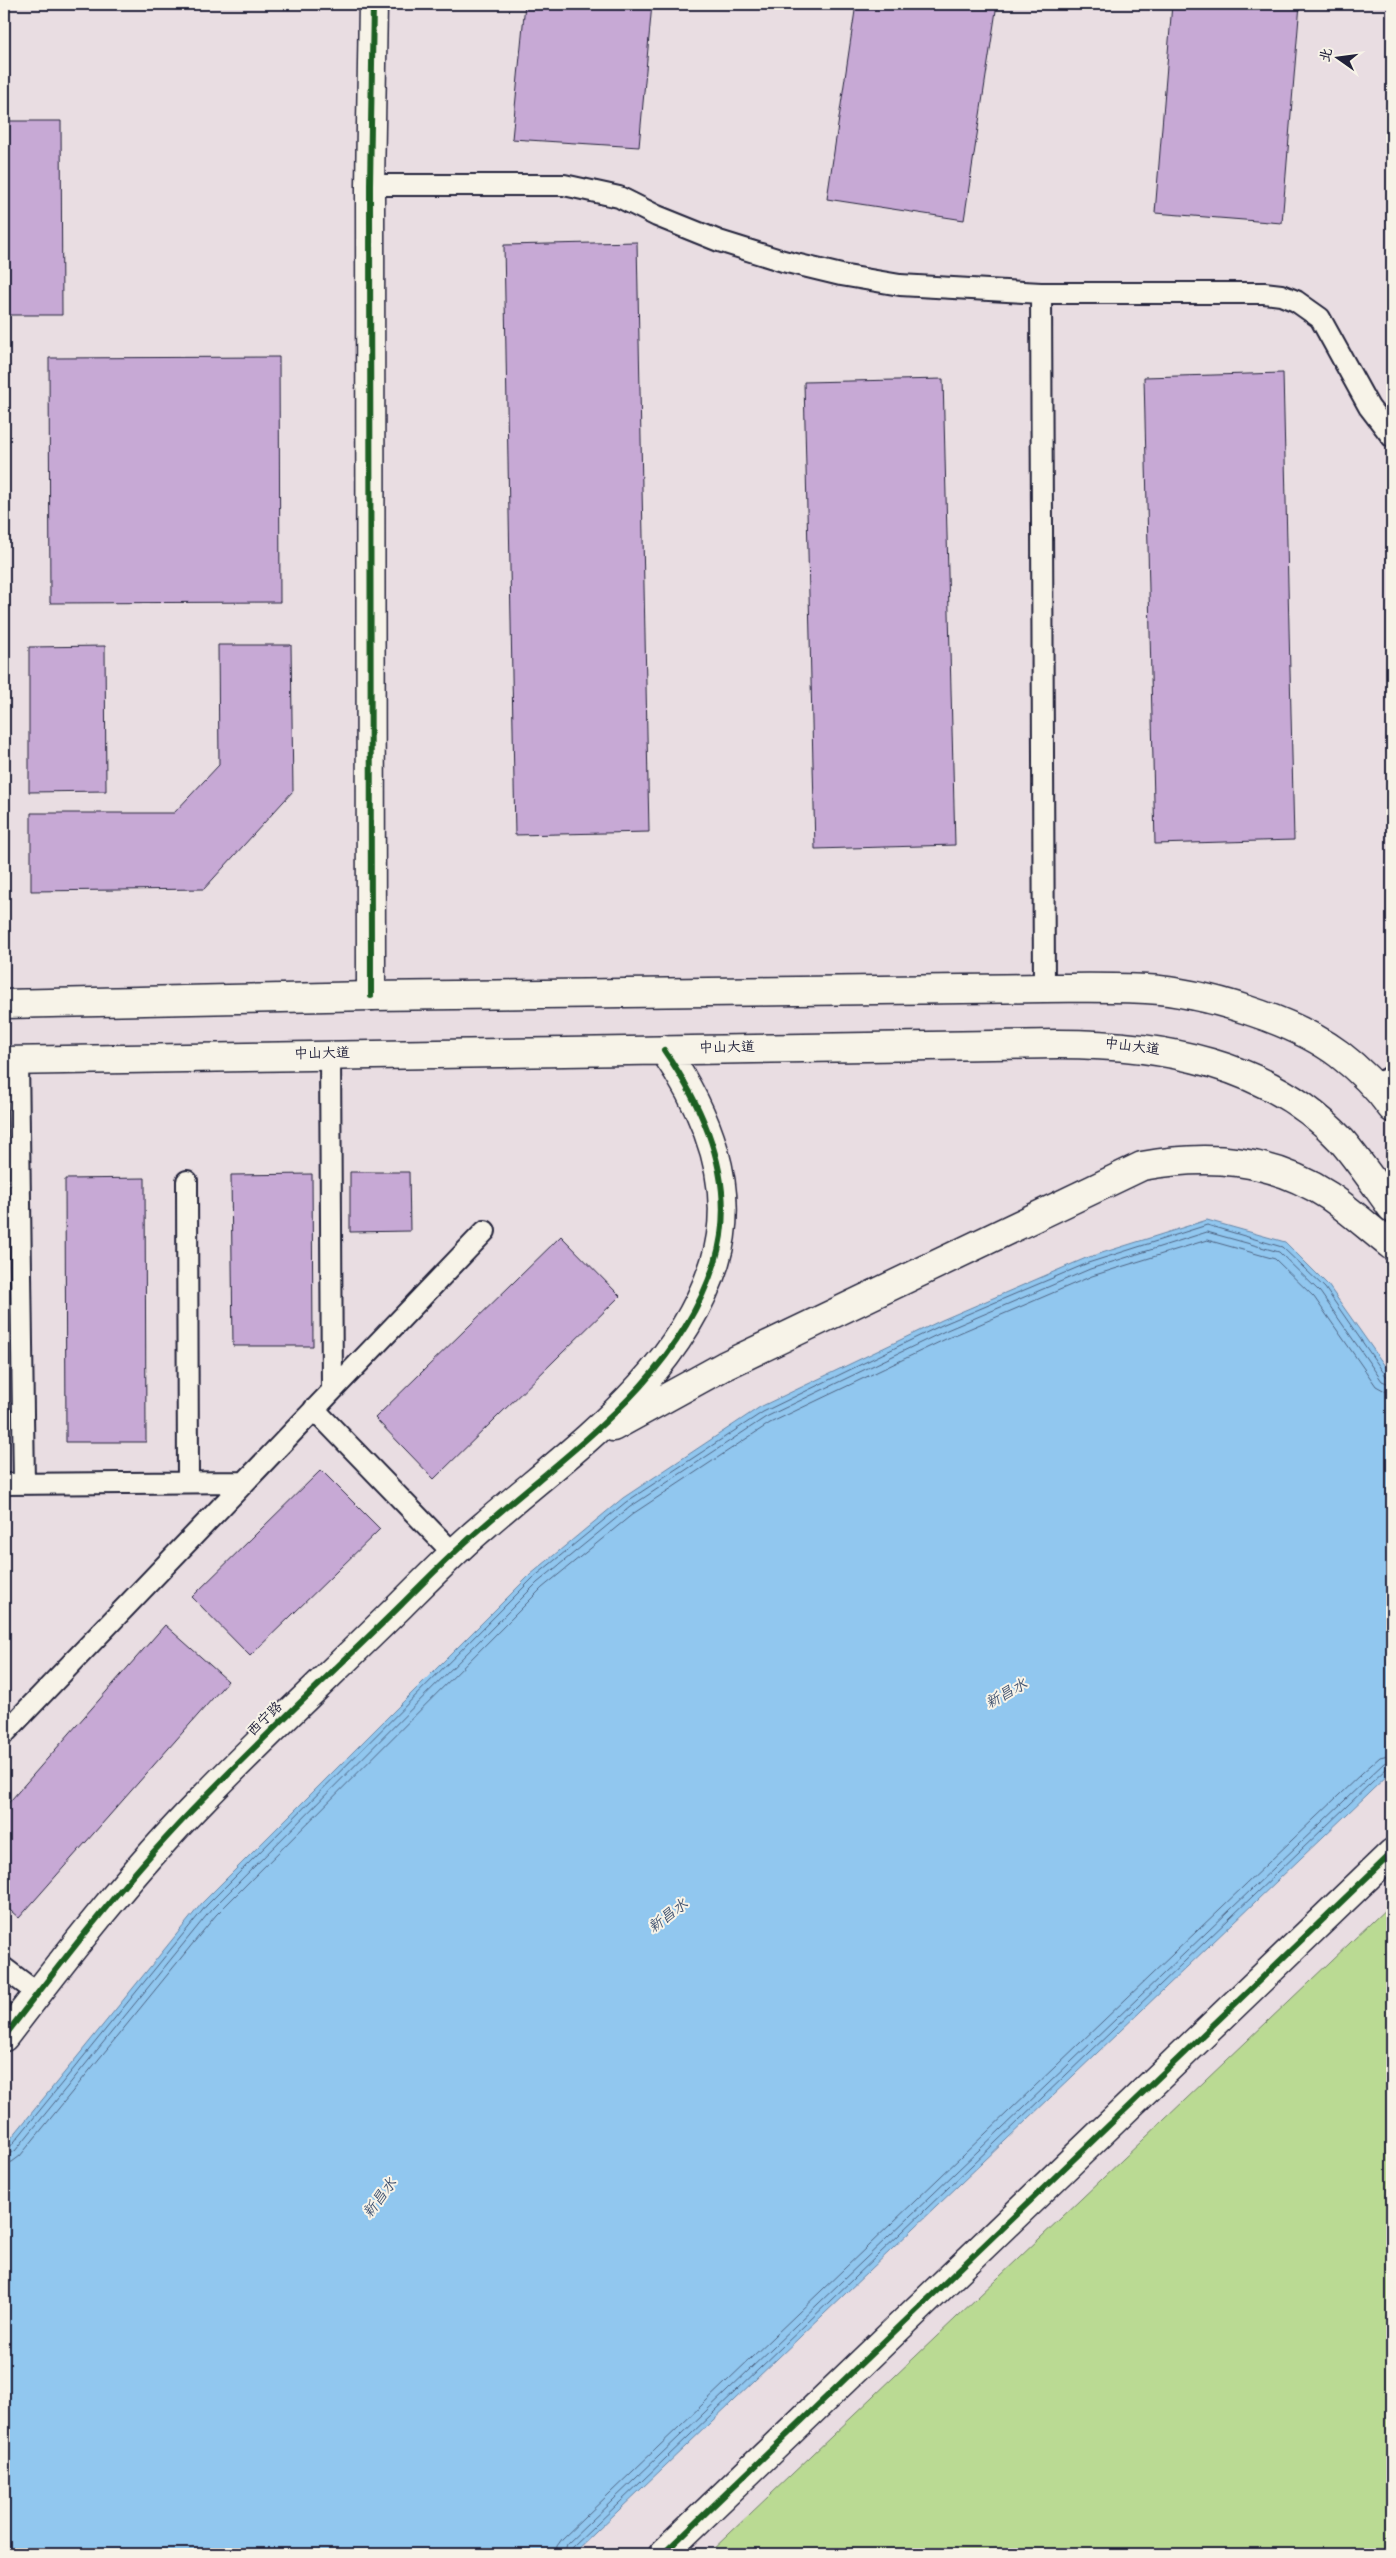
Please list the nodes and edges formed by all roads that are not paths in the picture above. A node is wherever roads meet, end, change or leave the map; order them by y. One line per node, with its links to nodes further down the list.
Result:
1 (373, 4): 2 (street)
2 (370, 185): 3 (lane); 6 (street)
3 (1041, 293): 4 (lane); 5 (lane)
4 (1392, 437)
5 (1044, 988): 6 (street); 11 (street)
6 (371, 996): 7 (street)
7 (4, 1004)
8 (664, 1050): 9 (street, 中山大道); 14 (street, 中山大道); 19 (street)
9 (330, 1055): 10 (street, 中山大道); 17 (lane)
10 (11, 1061): 23 (lane)
11 (1383, 1080): 12 (street)
12 (1392, 1108)
13 (187, 1181): 20 (lane)
14 (1392, 1208)
15 (485, 1231): 17 (lane)
16 (1392, 1246): 19 (street)
17 (332, 1390): 18 (lane)
18 (314, 1409): 21 (lane); 24 (lane)
19 (575, 1449): 24 (street, 西宁路)
20 (188, 1482): 21 (lane); 23 (lane)
21 (245, 1482): 25 (lane)
22 (4, 1484): 23 (lane)
23 (24, 1484)
24 (454, 1554): 28 (street, 西宁路)
25 (4, 1734)
26 (1392, 1853): 30 (street)
27 (4, 1968): 28 (lane)
28 (37, 1993): 29 (street, 西宁路)
29 (4, 2037)
30 (663, 2554)

